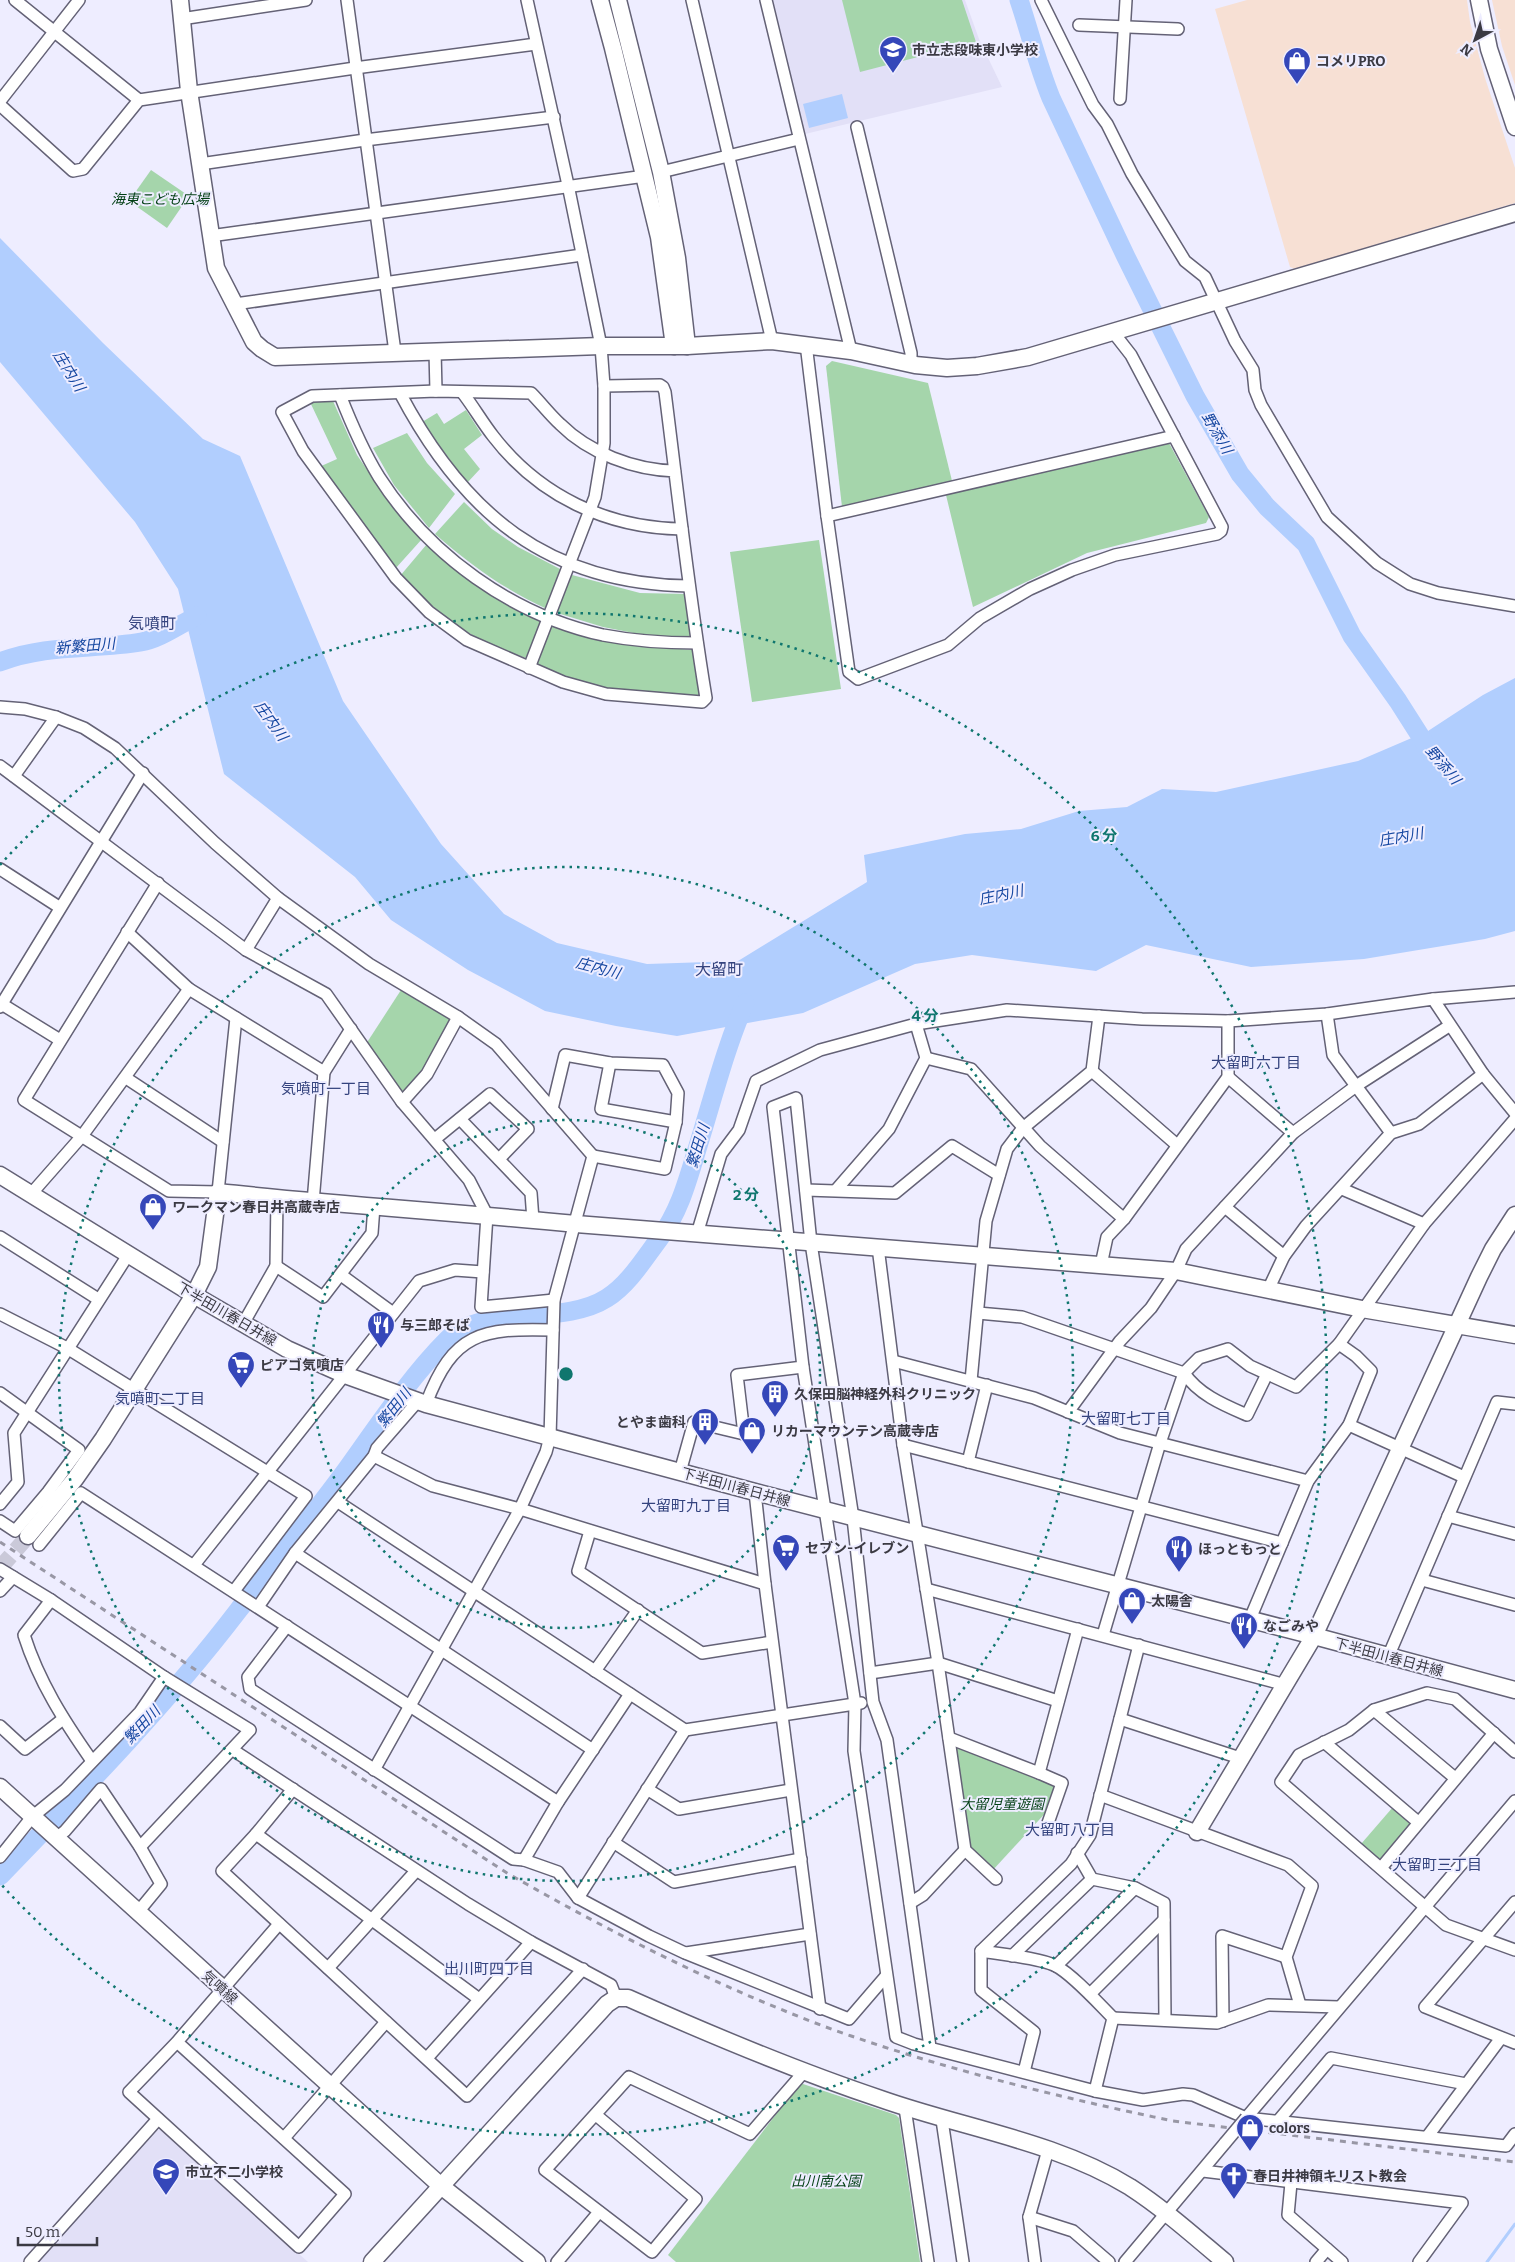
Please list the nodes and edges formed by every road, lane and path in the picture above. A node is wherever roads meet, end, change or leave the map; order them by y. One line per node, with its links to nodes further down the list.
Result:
1 (15, 0): 19 (street)
2 (79, 0): 19 (street)
3 (180, 0): 15 (street)
4 (306, 0): 14 (street)
5 (347, 0): 21 (street)
6 (526, 0): 20 (street)
7 (600, 0): 33 (street)
8 (618, 0): 33 (street)
9 (692, 0): 31 (street)
10 (766, 0): 30 (street)
11 (1041, 0): 41 (street)
12 (1126, 0): 17 (street)
13 (1479, 0): 28 (street)
14 (262, 3): 15 (street)
15 (181, 19): 22 (street)
16 (1079, 25): 17 (street)
17 (1124, 28): 18 (street); 23 (street)
18 (1178, 29)
19 (55, 31): 24 (street); 25 (street)
20 (536, 44): 21 (street); 26 (street)
21 (355, 68): 22 (street); 29 (street)
22 (189, 91): 24 (street); 32 (street)
23 (1120, 99)
24 (139, 100): 25 (street)
25 (0, 103)
26 (554, 116): 29 (street); 34 (street)
27 (857, 127): 50 (street)
28 (1515, 127)
29 (365, 140): 32 (street); 35 (street)
30 (799, 140): 31 (street); 47 (street)
31 (729, 157): 33 (street); 43 (street)
32 (200, 164): 37 (street)
33 (653, 174): 34 (street); 46 (street)
34 (568, 185): 35 (street); 38 (street)
35 (375, 212): 37 (street); 39 (street)
36 (1515, 213): 41 (street)
37 (210, 236): 40 (street)
38 (582, 255): 39 (street); 45 (street)
39 (384, 282): 40 (street); 48 (street)
40 (235, 304): 48 (street)
41 (1209, 304): 42 (street); 64 (street)
42 (1113, 332): 50 (street); 56 (street)
43 (772, 340): 44 (street); 46 (street)
44 (806, 344): 47 (street); 60 (street)
45 (602, 346): 46 (street); 49 (street); 51 (street)
46 (681, 346)
47 (850, 351): 50 (street)
48 (395, 352): 49 (street)
49 (435, 352): 52 (street)
50 (911, 364)
51 (604, 386): 57 (street); 58 (street)
52 (436, 391): 53 (street); 54 (street)
53 (462, 392): 57 (street); 59 (street)
54 (400, 393): 55 (street); 62 (street)
55 (340, 395): 65 (street); 67 (street)
56 (1174, 436): 60 (street); 60 (street)
57 (602, 453): 58 (street); 59 (street)
58 (675, 471): 61 (street)
59 (589, 510): 61 (street); 62 (street)
60 (827, 516)
61 (682, 529): 63 (street)
62 (569, 564): 63 (street); 65 (street)
63 (689, 586): 66 (street)
64 (1515, 606)
65 (550, 617): 66 (street); 67 (street)
66 (697, 643): 67 (street)
67 (529, 668)
68 (0, 707): 69 (street)
69 (56, 717): 71 (street); 72 (street)
70 (0, 766): 72 (street)
71 (143, 773): 73 (street); 76 (street)
72 (14, 776): 73 (street)
73 (102, 840): 75 (street); 77 (street)
74 (0, 869): 77 (street)
75 (158, 883): 78 (street); 79 (street)
76 (278, 898): 79 (street); 86 (street)
77 (60, 907): 83 (street)
78 (128, 932): 80 (street); 92 (street)
79 (246, 950): 91 (street)
80 (189, 989): 87 (street); 98 (street)
81 (1515, 992): 82 (street)
82 (1433, 999): 84 (street); 90 (street)
83 (0, 1005): 92 (street)
84 (1327, 1014): 88 (street); 100 (street)
85 (1099, 1016): 88 (street); 89 (street); 95 (street)
86 (458, 1017): 101 (street); 102 (street)
87 (236, 1018): 96 (street); 112 (street)
88 (1228, 1021): 99 (street)
89 (916, 1024): 93 (street); 133 (street)
90 (1449, 1026): 97 (street); 100 (street)
91 (350, 1029): 96 (street); 101 (street)
92 (60, 1040): 110 (street)
93 (926, 1058): 107 (street); 120 (street)
94 (610, 1063): 102 (street); 106 (street); 106 (street)
95 (1092, 1071): 107 (street); 113 (street)
96 (324, 1072): 124 (street)
97 (1483, 1074): 103 (street); 109 (street)
98 (126, 1078): 110 (street); 112 (street)
99 (1228, 1078): 108 (street); 113 (street)
100 (1356, 1086): 108 (street); 109 (street)
101 (402, 1102): 111 (street)
102 (552, 1109): 114 (street)
103 (1515, 1113)
104 (460, 1119): 111 (street); 115 (street); 115 (street)
105 (1515, 1119): 132 (street)
106 (676, 1122): 114 (street)
107 (1023, 1128): 117 (street); 129 (street)
108 (1293, 1133): 126 (street)
109 (1391, 1133): 118 (street)
110 (82, 1136): 121 (street); 122 (street)
111 (435, 1139): 127 (street)
112 (223, 1142): 121 (street)
113 (1177, 1145): 129 (street)
114 (593, 1156): 131 (street)
115 (499, 1159): 130 (street)
116 (0, 1175): 122 (street, 下半田川春日井線)
117 (999, 1175): 120 (street); 139 (street)
118 (1342, 1189): 132 (street); 140 (street)
119 (806, 1190): 120 (street); 135 (street); 136 (street)
120 (836, 1190)
121 (218, 1192): 123 (street); 147 (street)
122 (31, 1194): 138 (street, 下半田川春日井線)
123 (277, 1198): 124 (street); 142 (street)
124 (313, 1202): 125 (street)
125 (374, 1206): 127 (street); 145 (street)
126 (1225, 1207): 140 (street); 143 (street)
127 (487, 1215): 130 (street); 144 (street)
128 (1515, 1215): 155 (street)
129 (1124, 1219): 141 (street)
130 (533, 1220): 131 (street)
131 (576, 1224): 133 (street); 149 (street)
132 (1424, 1224): 150 (street)
133 (696, 1234): 135 (street)
134 (0, 1237): 148 (street)
135 (789, 1241): 136 (street); 162 (street)
136 (811, 1243): 137 (street); 192 (street)
137 (878, 1248): 139 (street); 161 (street)
138 (128, 1255): 147 (street, 下半田川春日井線); 148 (street)
139 (984, 1256): 141 (street); 152 (street)
140 (1284, 1256): 146 (street)
141 (1101, 1265): 143 (street)
142 (276, 1266): 145 (street); 154 (street)
143 (1176, 1271): 146 (street); 160 (street)
144 (483, 1272): 149 (street); 151 (street)
145 (341, 1275): 151 (street)
146 (1268, 1290): 150 (street)
147 (194, 1295): 154 (street, 下半田川春日井線); 168 (street)
148 (98, 1300): 159 (street)
149 (554, 1301): 156 (street)
150 (1362, 1309): 155 (street); 158 (street)
151 (393, 1313): 165 (street)
152 (978, 1313): 160 (street); 166 (street)
153 (0, 1314): 159 (street)
154 (243, 1324): 165 (street, 下半田川春日井線)
155 (1457, 1325): 157 (street); 178 (street)
156 (553, 1329): 170 (street); 175 (street)
157 (1515, 1335)
158 (1339, 1344): 164 (street); 174 (street)
159 (67, 1348): 168 (street); 173 (street)
160 (1114, 1349): 163 (street); 172 (street)
161 (894, 1361): 166 (street); 177 (street)
162 (803, 1367): 181 (street); 190 (street)
163 (1184, 1373): 164 (street); 164 (street); 176 (street)
164 (1268, 1374)
165 (345, 1375): 170 (street, 下半田川春日井線); 182 (street)
166 (971, 1381): 167 (street)
167 (987, 1385): 172 (street); 180 (street)
168 (135, 1390): 182 (street); 197 (street)
169 (0, 1392): 173 (street)
170 (421, 1402): 175 (street, 下半田川春日井線); 179 (street)
171 (1515, 1404): 183 (street)
172 (1068, 1412): 176 (street)
173 (26, 1413): 187 (street); 197 (street)
174 (1349, 1426): 178 (street); 184 (street)
175 (550, 1437): 181 (street, 下半田川春日井線); 189 (street)
176 (1160, 1443): 184 (street); 188 (street)
177 (902, 1445): 180 (street); 195 (street)
178 (1400, 1448): 183 (street); 218 (street)
179 (374, 1456): 186 (street); 189 (street)
180 (968, 1462): 188 (street)
181 (680, 1472): 185 (street, 下半田川春日井線)
182 (268, 1473): 200 (street); 208 (street)
183 (1464, 1477): 191 (street)
184 (1308, 1482): 198 (street)
185 (755, 1492): 190 (street, 下半田川春日井線); 204 (street)
186 (338, 1502): 199 (street); 209 (street)
187 (0, 1504)
188 (1140, 1506): 198 (street); 205 (street)
189 (520, 1509): 194 (street); 209 (street)
190 (824, 1510): 192 (street, 下半田川春日井線); 232 (street)
191 (1448, 1516): 196 (street); 203 (street)
192 (853, 1518): 195 (street, 下半田川春日井線); 225 (street)
193 (0, 1521): 197 (street)
194 (590, 1530): 204 (street); 213 (street)
195 (916, 1532): 205 (street, 下半田川春日井線); 206 (street)
196 (1515, 1534)
197 (27, 1537): 200 (street)
198 (1282, 1542): 214 (street)
199 (295, 1553): 212 (street); 221 (street)
200 (194, 1565): 208 (street)
201 (0, 1569): 202 (street)
202 (13, 1576): 207 (street); 210 (street)
203 (1422, 1580): 211 (street); 222 (street)
204 (765, 1584): 219 (street)
205 (1118, 1586): 214 (street, 下半田川春日井線); 217 (street)
206 (926, 1589): 216 (street); 223 (street)
207 (0, 1591)
208 (234, 1591): 212 (street)
209 (474, 1592): 221 (street); 224 (street)
210 (51, 1600): 226 (street); 236 (street)
211 (1515, 1605)
212 (258, 1606): 215 (street)
213 (638, 1610): 219 (street); 224 (street)
214 (1250, 1619): 218 (street, 下半田川春日井線)
215 (287, 1626): 233 (street); 248 (street)
216 (1078, 1629): 217 (street); 230 (street)
217 (1103, 1635): 220 (street)
218 (1314, 1636): 222 (street, 下半田川春日井線); 227 (street)
219 (772, 1642): 235 (street)
220 (1139, 1645): 227 (street); 237 (street)
221 (441, 1649): 233 (street); 244 (street)
222 (1388, 1657): 228 (street, 下半田川春日井線)
223 (938, 1663): 225 (street); 230 (street); 241 (street)
224 (595, 1671): 229 (street)
225 (870, 1673): 231 (street)
226 (164, 1677): 243 (street); 247 (street)
227 (1286, 1684): 246 (street)
228 (1515, 1690)
229 (630, 1694): 239 (street); 244 (street)
230 (1058, 1701): 249 (street)
231 (872, 1702): 232 (street); 278 (street)
232 (855, 1704): 235 (street); 295 (street)
233 (409, 1705): 248 (street); 257 (street)
234 (1374, 1710): 240 (street); 242 (street); 250 (street)
235 (782, 1715): 239 (street); 254 (street)
236 (63, 1719): 238 (street); 247 (street)
237 (1120, 1719): 246 (street); 255 (street)
238 (0, 1726)
239 (685, 1730): 253 (street)
240 (1494, 1734): 245 (street); 250 (street)
241 (949, 1738): 249 (street); 266 (street)
242 (1324, 1742): 259 (street); 271 (street)
243 (233, 1750): 252 (street); 265 (street)
244 (593, 1750): 257 (street)
245 (1515, 1752)
246 (1240, 1758): 261 (street)
247 (92, 1761): 258 (street)
248 (374, 1770): 270 (street)
249 (1039, 1773): 260 (street)
250 (1455, 1778): 259 (street)
251 (0, 1787): 258 (street, 気噴線)
252 (294, 1789): 262 (street); 272 (street)
253 (647, 1789): 254 (street); 264 (street)
254 (791, 1790): 269 (street)
255 (1100, 1795): 261 (street); 267 (street)
256 (1515, 1801): 279 (street)
257 (558, 1802): 270 (street)
258 (32, 1816): 263 (street, 気噴線); 268 (street)
259 (1418, 1822): 271 (street)
260 (1048, 1824)
261 (1197, 1832): 291 (street)
262 (256, 1834): 281 (street); 283 (street)
263 (56, 1838): 265 (street); 280 (street, 気噴線)
264 (612, 1842): 269 (street); 276 (street)
265 (140, 1847): 280 (street)
266 (965, 1850): 273 (street); 278 (street)
267 (1077, 1854): 274 (street); 288 (street)
268 (0, 1857)
269 (801, 1859): 284 (street)
270 (524, 1860): 276 (street)
271 (1381, 1868): 279 (street)
272 (416, 1871): 281 (street); 286 (street)
273 (996, 1879)
274 (1092, 1879): 275 (street); 290 (street)
275 (1135, 1888): 282 (street); 292 (street)
276 (578, 1898): 289 (street)
277 (1515, 1902): 285 (street)
278 (910, 1903): 310 (street)
279 (1424, 1906): 285 (street); 301 (street)
280 (138, 1912): 296 (street, 気噴線)
281 (372, 1920): 293 (street); 299 (street)
282 (1164, 1920): 297 (street); 304 (street)
283 (279, 1924): 293 (street); 296 (street)
284 (810, 1934): 289 (street); 302 (street)
285 (1484, 1938): 287 (street); 307 (street)
286 (531, 1942): 294 (street); 299 (street)
287 (1515, 1950)
288 (981, 1951): 290 (street); 312 (street)
289 (686, 1953): 302 (street)
290 (1012, 1956): 292 (street)
291 (1286, 1957): 300 (street); 305 (street)
292 (1056, 1966): 297 (street)
293 (328, 1968): 306 (street)
294 (583, 1969): 298 (street); 311 (street)
295 (886, 1976): 302 (street); 310 (street)
296 (222, 1989): 308 (street); 315 (street, 気噴線)
297 (1090, 1994): 303 (street)
298 (616, 1998): 313 (street); 329 (street)
299 (479, 1999): 311 (street)
300 (1300, 2005): 301 (street); 305 (street)
301 (1339, 2007): 319 (street)
302 (820, 2010)
303 (1113, 2018): 304 (street); 316 (street)
304 (1165, 2020): 305 (street)
305 (1223, 2021)
306 (386, 2022): 311 (street); 315 (street)
307 (1500, 2038): 309 (street); 314 (street)
308 (177, 2042): 320 (street); 325 (street)
309 (1515, 2044)
310 (930, 2047): 312 (street)
311 (427, 2058)
312 (1024, 2072): 316 (street)
313 (804, 2073): 317 (street); 318 (street)
314 (1466, 2084): 322 (street); 324 (street)
315 (329, 2086): 325 (street); 329 (street, 気噴線)
316 (1095, 2091): 319 (street)
317 (905, 2108): 321 (street); 338 (street)
318 (596, 2115): 330 (street); 330 (street)
319 (1246, 2118): 322 (street); 327 (street, bridge)
320 (158, 2119): 325 (street); 334 (street)
321 (942, 2120): 326 (street); 339 (street)
322 (1278, 2121): 324 (street)
323 (1515, 2134): 324 (street)
324 (1427, 2137)
325 (284, 2138)
326 (1048, 2150): 331 (street); 332 (street)
327 (1202, 2171): 328 (street); 331 (street)
328 (1291, 2183): 333 (street); 346 (street)
329 (441, 2186): 335 (street); 336 (street, 気噴線)
330 (599, 2212): 337 (street)
331 (1167, 2213): 342 (street); 343 (street)
332 (1029, 2217): 340 (street); 341 (street)
333 (1327, 2249): 344 (street); 345 (street)
334 (30, 2262)
335 (372, 2262)
336 (537, 2262)
337 (557, 2262)
338 (928, 2262)
339 (963, 2262)
340 (1035, 2262)
341 (1109, 2262)
342 (1125, 2262)
343 (1225, 2262)
344 (1316, 2262)
345 (1342, 2262)
346 (1419, 2262)

